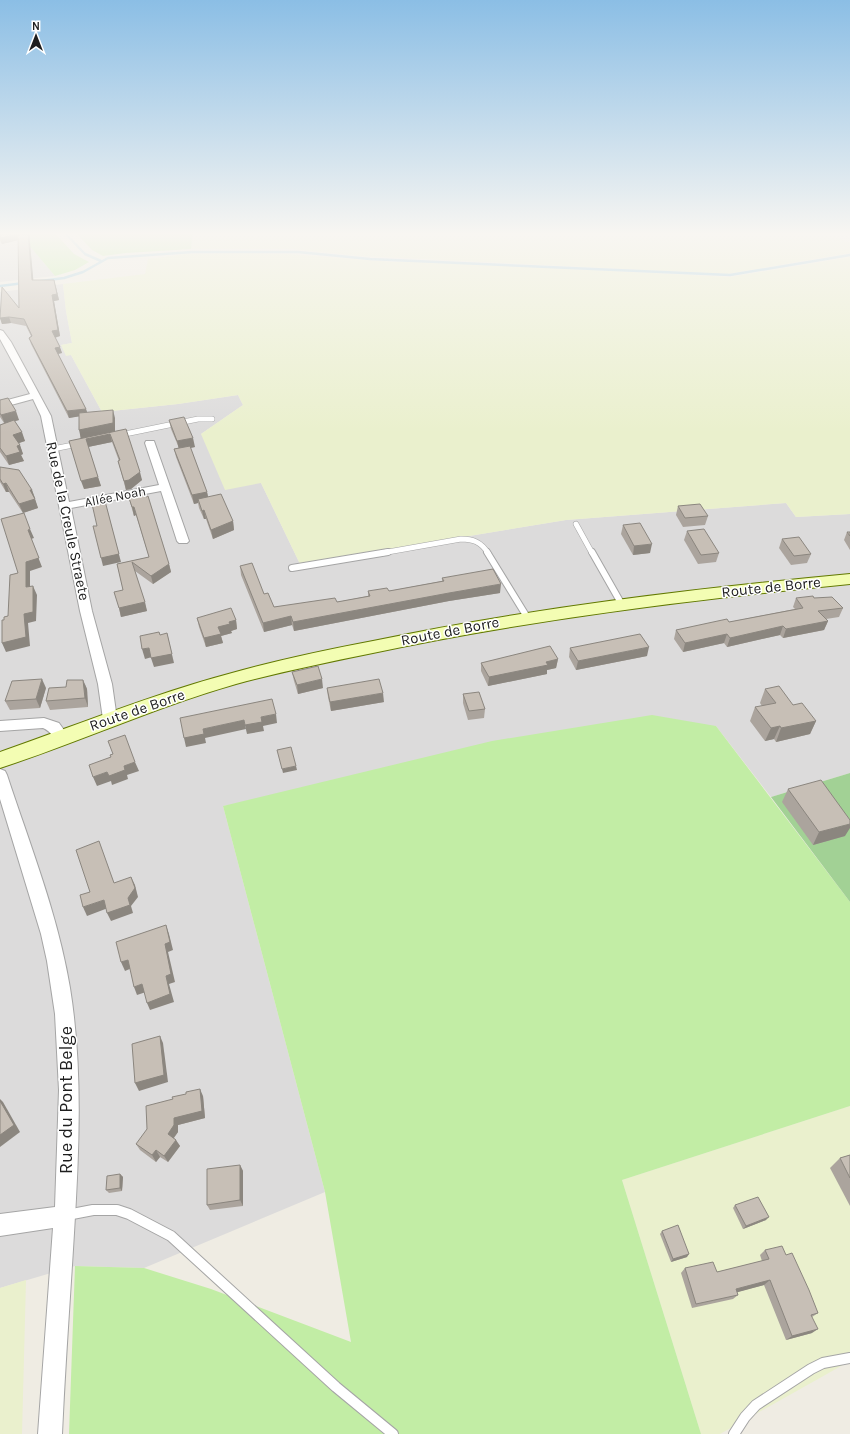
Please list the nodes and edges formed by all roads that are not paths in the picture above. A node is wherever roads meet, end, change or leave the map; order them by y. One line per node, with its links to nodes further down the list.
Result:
1 (0, 333): 2 (street, Rue de la Creule Straete)
2 (36, 395): 3 (street); 8 (street, Rue de la Creule Straete)
3 (0, 404)
4 (212, 419): 5 (lane)
5 (114, 436)
6 (84, 443): 8 (lane)
7 (150, 443): 9 (street, Allée Noah)
8 (53, 449): 10 (street, Rue de la Creule Straete)
9 (165, 487): 10 (street, Allée Noah); 12 (street, Allée Noah)
10 (66, 506): 17 (street, Rue de la Creule Straete)
11 (576, 524): 15 (lane)
12 (183, 541)
13 (292, 568): 16 (lane)
14 (850, 579): 15 (main road, Route de Borre)
15 (621, 603): 16 (main road, Route de Borre)
16 (526, 617): 17 (main road, Route de Borre)
17 (110, 719): 19 (main road, Route de Borre)
18 (0, 726): 19 (street)
19 (62, 737): 20 (main road, Route de Borre)
20 (0, 760)
21 (0, 775): 22 (street, Rue du Pont Belge)
22 (64, 1216): 23 (street); 25 (street, Rue du Pont Belge); 26 (lane)
23 (0, 1225)
24 (850, 1358): 27 (lane)
25 (50, 1434)
26 (393, 1434)
27 (734, 1434)

